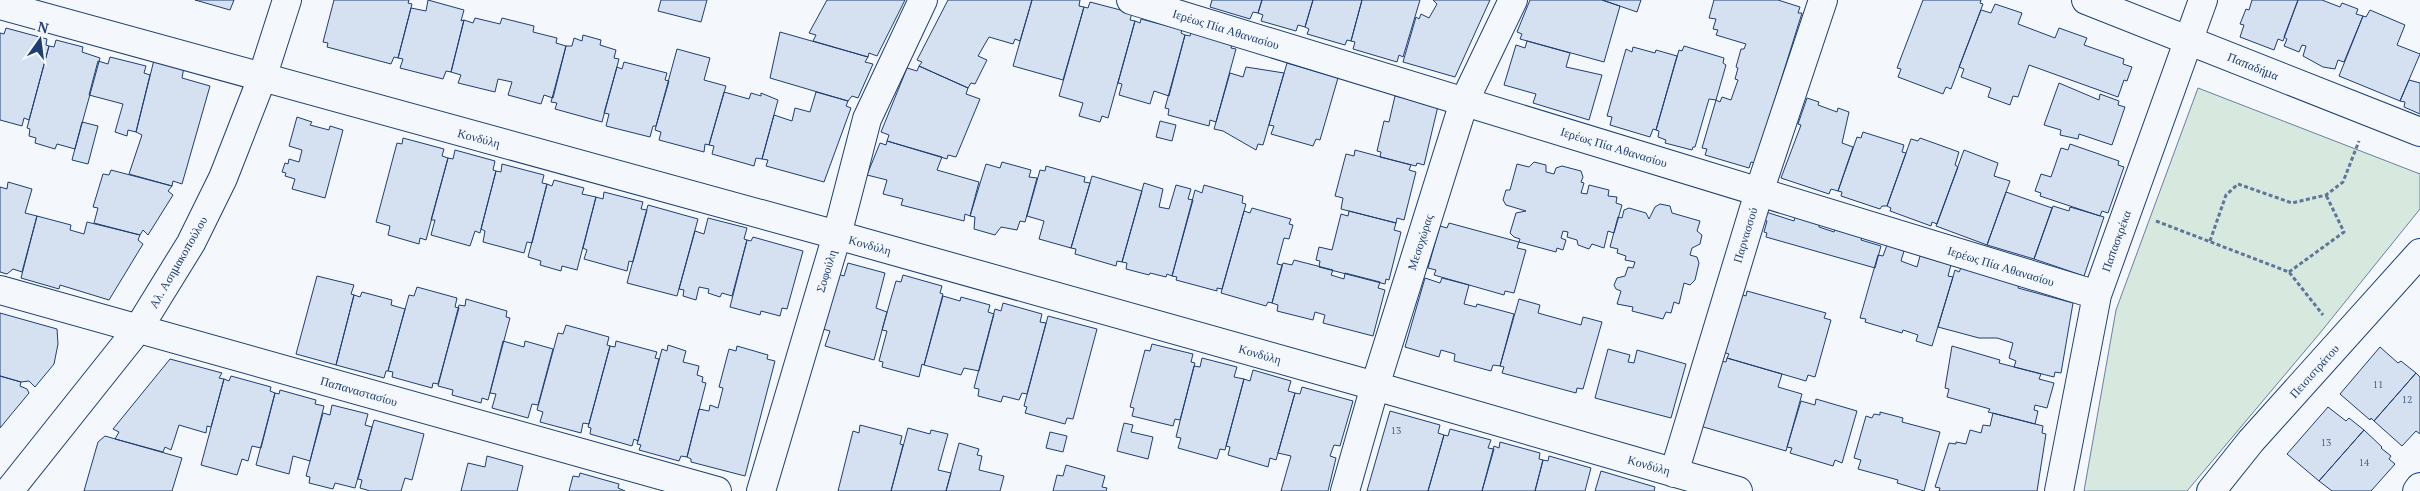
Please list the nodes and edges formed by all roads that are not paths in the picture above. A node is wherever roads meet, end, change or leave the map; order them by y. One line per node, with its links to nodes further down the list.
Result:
1 (287, 0): 10 (street, Αλ. Ασημακοπούλου)
2 (923, 0): 14 (street, Σοφούλη)
3 (1131, 0): 11 (street, Ιερέως Πία Αθανασίου)
4 (1513, 0): 11 (street, Μεσοχώρας)
5 (1824, 0): 13 (street, Παρνασσού)
6 (2086, 0): 9 (street, Παπαδήμα)
7 (2203, 0): 9 (street, Παπασκρέκα)
8 (0, 5): 10 (street, Κονδύλη)
9 (2189, 41): 12 (street, Παπαδήμα); 17 (street, Παπασκρέκα)
10 (262, 78): 14 (street, Κονδύλη); 18 (street, Αλ. Ασημακοπούλου)
11 (1464, 102): 13 (street, Ιερέως Πία Αθανασίου); 19 (street, Μεσοχώρας)
12 (2420, 132)
13 (1758, 192): 17 (street, Ιερέως Πία Αθανασίου); 20 (street, Παρνασσού)
14 (837, 235): 19 (street, Κονδύλη); 24 (street, Σοφούλη)
15 (2420, 253): 28 (street, Πεισιστράτου)
16 (0, 290): 18 (street, Παπαναστασίου)
17 (2097, 295): 27 (street, Παπασκρέκα)
18 (138, 329): 22 (street, Αλ. Ασημακοπούλου); 23 (street, Παπαναστασίου)
19 (1375, 386): 20 (street, Κονδύλη); 25 (street, Μεσοχώρας)
20 (1674, 473): 26 (street, Κονδύλη)
21 (2420, 487): 29 (street)
22 (9, 491)
23 (717, 491)
24 (761, 491)
25 (1345, 491)
26 (1738, 491)
27 (2059, 491)
28 (2211, 491)
29 (2417, 491)

